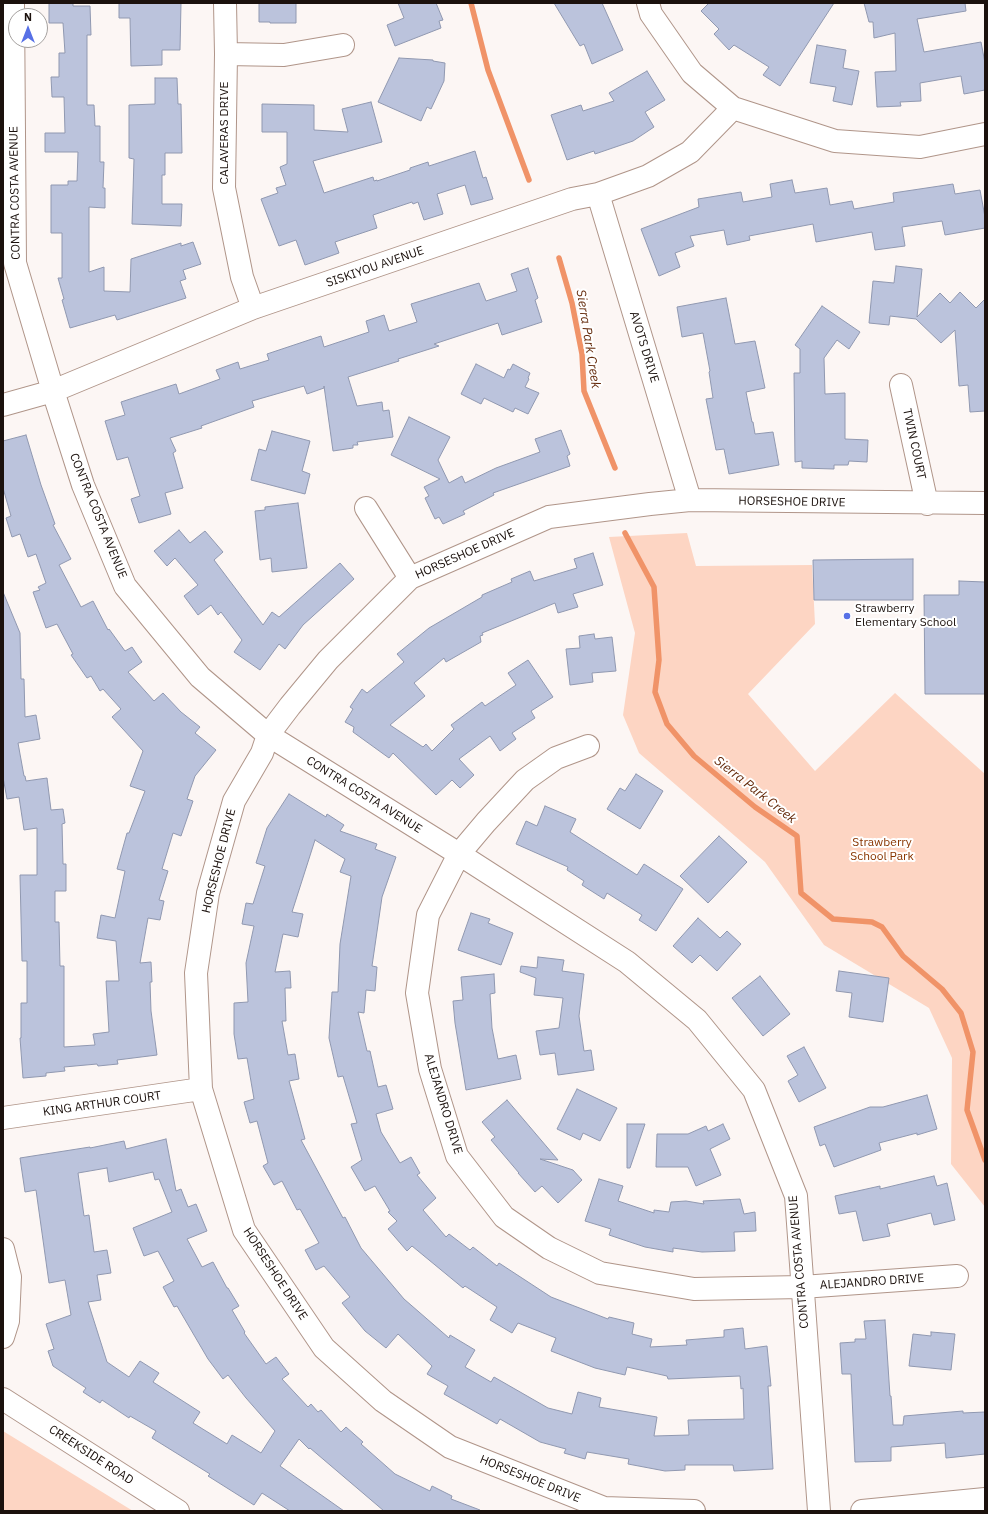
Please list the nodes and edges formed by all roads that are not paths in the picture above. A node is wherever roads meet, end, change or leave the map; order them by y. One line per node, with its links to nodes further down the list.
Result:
1 (14, 3): 11 (street, CONTRA COSTA AVENUE)
2 (225, 3): 5 (street, CALAVERAS DRIVE)
3 (648, 3): 6 (street)
4 (343, 45): 5 (street)
5 (226, 54): 9 (street, CALAVERAS DRIVE)
6 (733, 108): 7 (street); 8 (street, SISKIYOU AVENUE)
7 (985, 134)
8 (598, 194): 9 (street, SISKIYOU AVENUE); 13 (street, AVOTS DRIVE)
9 (253, 308): 11 (street, SISKIYOU AVENUE)
10 (901, 385): 15 (street, TWIN COURT)
11 (53, 391): 12 (street, SISKIYOU AVENUE); 18 (street, CONTRA COSTA AVENUE)
12 (3, 405)
13 (690, 500): 15 (street, HORSESHOE DRIVE); 17 (street, HORSESHOE DRIVE)
14 (985, 503): 15 (street, HORSESHOE DRIVE)
15 (927, 504)
16 (366, 508): 17 (street)
17 (410, 578): 18 (street, HORSESHOE DRIVE)
18 (268, 735): 20 (street, CONTRA COSTA AVENUE); 21 (street, HORSESHOE DRIVE)
19 (588, 746): 20 (street, ALEJANDRO DRIVE)
20 (459, 854): 25 (street, CONTRA COSTA AVENUE); 25 (street, ALEJANDRO DRIVE)
21 (201, 1089): 22 (street, KING ARTHUR COURT); 29 (street, HORSESHOE DRIVE)
22 (3, 1118)
23 (3, 1250): 26 (street)
24 (957, 1276): 25 (street, ALEJANDRO DRIVE)
25 (802, 1287): 32 (street, CONTRA COSTA AVENUE)
26 (3, 1337)
27 (3, 1399): 30 (street, CREEKSIDE ROAD)
28 (985, 1499): 33 (street)
29 (604, 1510): 31 (street, HORSESHOE DRIVE)
30 (178, 1511)
31 (694, 1511)
32 (819, 1511)
33 (862, 1511)

